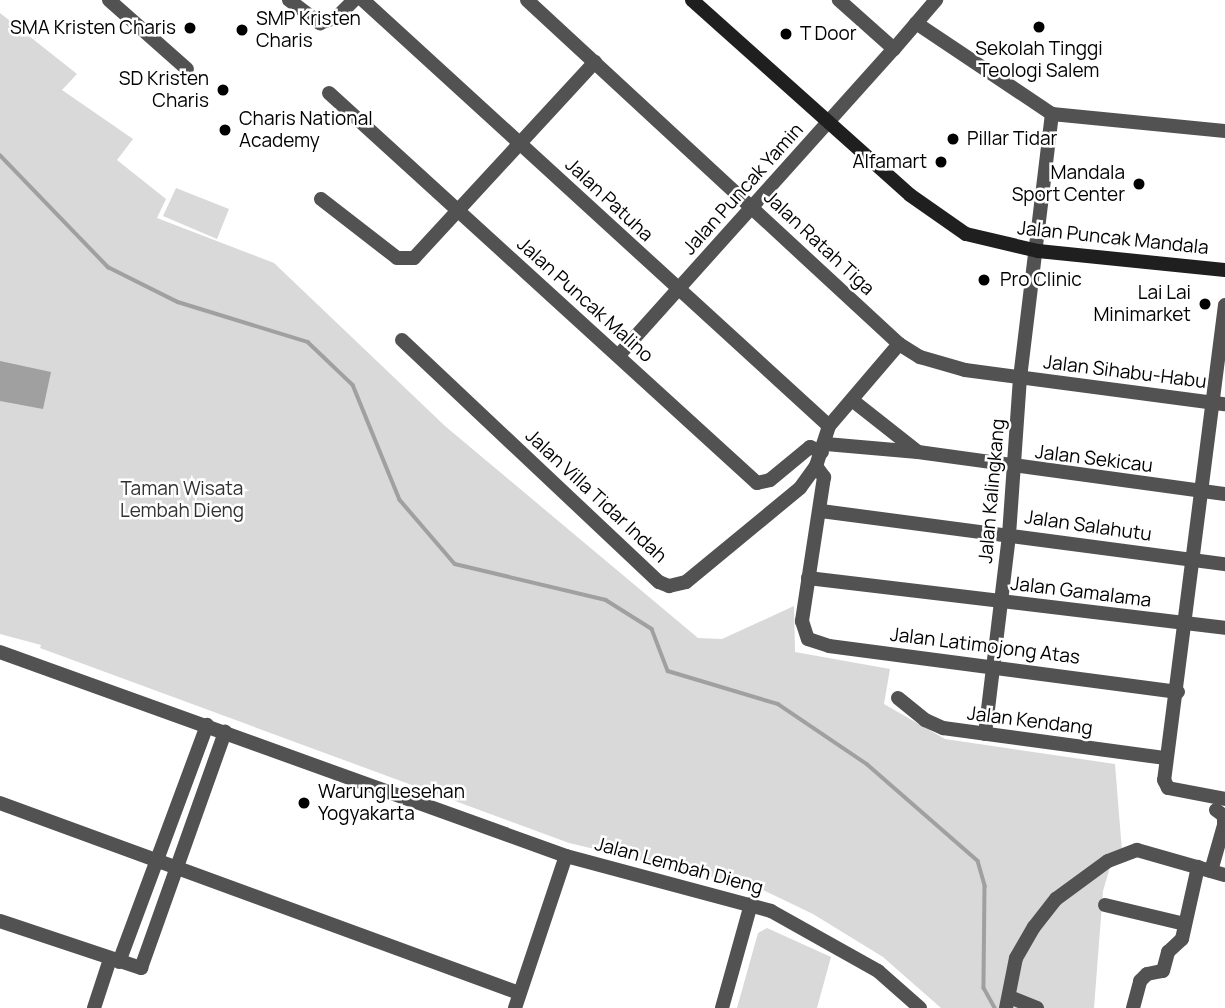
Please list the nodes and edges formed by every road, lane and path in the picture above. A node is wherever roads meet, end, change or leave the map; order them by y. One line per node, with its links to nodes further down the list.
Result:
1 (109, 0): 12 (street)
2 (289, 0): 3 (street)
3 (354, 0)
4 (363, 0): 17 (street, Jalan Patuha)
5 (527, 0): 11 (street, Jalan Ratah Tiga)
6 (692, 0): 15 (main road, Jalan Puncak Yamin)
7 (839, 0): 10 (street)
8 (936, 0): 9 (street)
9 (916, 23): 10 (street); 14 (street)
10 (894, 49): 15 (street)
11 (595, 62): 17 (street); 19 (street, Jalan Ratah Tiga)
12 (187, 69)
13 (329, 93): 20 (street, Jalan Puncak Malino)
14 (1052, 114): 16 (street); 21 (street, Jalan Kalingkang)
15 (828, 123): 19 (street, Jalan Puncak Yamin); 21 (main road, Jalan Puncak Mandala)
16 (1225, 131)
17 (519, 142): 20 (street); 23 (street, Jalan Patuha)
18 (321, 199): 20 (street)
19 (753, 208): 23 (street, Jalan Puncak Yamin); 26 (street, Jalan Ratah Tiga)
20 (458, 212): 27 (street, Jalan Puncak Malino)
21 (1038, 251): 22 (main road, Jalan Puncak Mandala); 28 (street, Jalan Kalingkang)
22 (1225, 270)
23 (677, 290): 27 (street, Jalan Puncak Yamin); 31 (street, Jalan Patuha)
24 (1225, 305): 30 (street)
25 (402, 340): 33 (street, Jalan Villa Tidar Indah)
26 (899, 344): 28 (street, Jalan Ratah Tiga); 29 (street, Jalan Villa Tidar Indah)
27 (619, 355): 33 (street, Jalan Puncak Malino)
28 (1020, 378): 30 (street, Jalan Sihabu-Habu); 34 (street, Jalan Kalingkang)
29 (852, 400): 31 (street, Jalan Villa Tidar Indah); 32 (street)
30 (1219, 403): 35 (street)
31 (829, 426): 33 (street, Jalan Villa Tidar Indah)
32 (918, 452): 33 (street, Jalan Sekicau); 34 (street, Jalan Sekicau)
33 (821, 454): 37 (street)
34 (1015, 468): 35 (street, Jalan Sekicau); 38 (street, Jalan Kalingkang)
35 (1203, 491): 36 (street, Jalan Sekicau); 39 (street)
36 (1225, 494)
37 (821, 511): 38 (street, Jalan Salahutu); 41 (street)
38 (1009, 535): 39 (street, Jalan Salahutu); 42 (street, Jalan Kalingkang)
39 (1194, 560): 40 (street, Jalan Salahutu); 43 (street)
40 (1225, 564)
41 (808, 578): 42 (street, Jalan Gamalama); 46 (street, Jalan Latimojong Atas)
42 (1002, 602): 43 (street, Jalan Gamalama); 46 (street, Jalan Kalingkang)
43 (1187, 624): 44 (street, Jalan Gamalama); 47 (street)
44 (1225, 628)
45 (0, 652): 49 (street, Jalan Lembah Dieng)
46 (994, 665): 47 (street, Jalan Latimojong Atas); 51 (street, Jalan Kalingkang)
47 (1178, 692): 52 (street)
48 (898, 698): 51 (street, Jalan Kendang)
49 (207, 725): 50 (street, Jalan Lembah Dieng); 56 (street)
50 (225, 732): 55 (street, Jalan Lembah Dieng); 57 (street)
51 (985, 734): 52 (street, Jalan Kendang)
52 (1166, 758): 54 (street)
53 (0, 803): 56 (street)
54 (1220, 805): 58 (street)
55 (566, 856): 59 (street, Jalan Lembah Dieng); 64 (street)
56 (154, 859): 57 (street); 63 (street)
57 (176, 866): 63 (street); 64 (street)
58 (1211, 871): 62 (street); 66 (street)
59 (751, 904): 65 (street, Jalan Lembah Dieng); 69 (street)
60 (1105, 905): 62 (street)
61 (0, 921): 63 (street)
62 (1185, 924): 72 (street)
63 (114, 961): 67 (street)
64 (519, 993): 68 (street)
65 (906, 1003): 70 (street, Jalan Lembah Dieng)
66 (1008, 1004): 71 (street)
67 (94, 1008)
68 (515, 1008)
69 (722, 1008)
70 (920, 1008)
71 (1037, 1008)
72 (1133, 1008)

